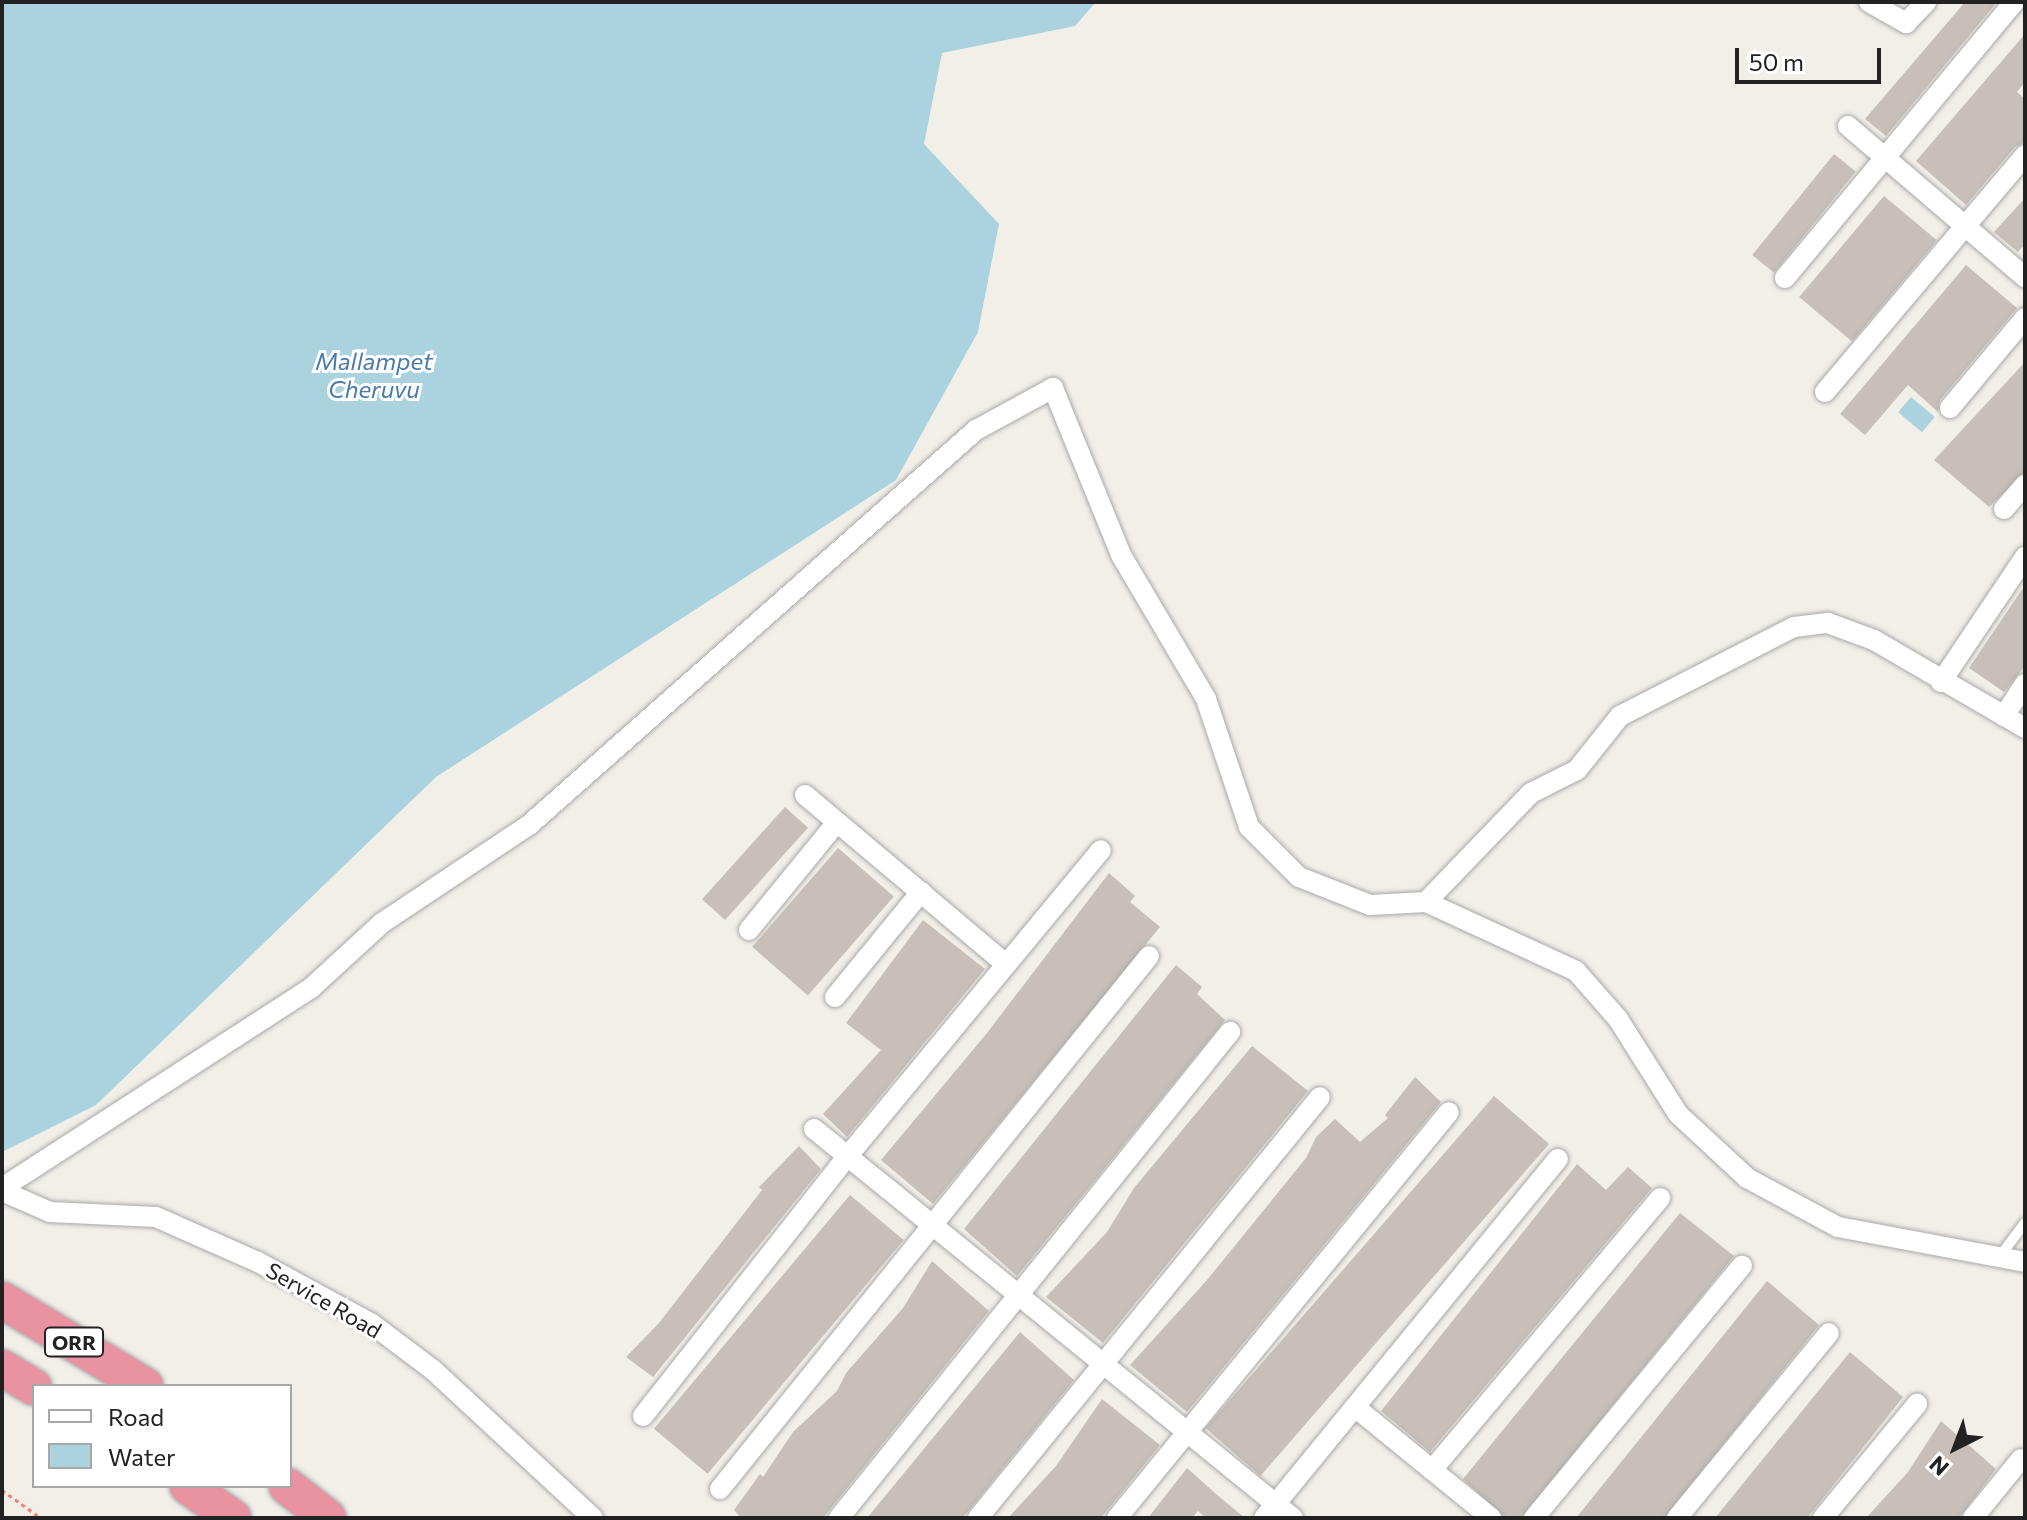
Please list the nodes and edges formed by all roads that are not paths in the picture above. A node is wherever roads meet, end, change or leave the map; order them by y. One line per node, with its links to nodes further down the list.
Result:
1 (1869, 2): 2 (street)
2 (1926, 2)
3 (2014, 2): 6 (street)
4 (1848, 126): 6 (street)
5 (2025, 155): 7 (street)
6 (1883, 156): 7 (street); 9 (street)
7 (1966, 226): 8 (street); 11 (street)
8 (2025, 277)
9 (1785, 278)
10 (2025, 318): 12 (street)
11 (1825, 392)
12 (1950, 408)
13 (2025, 485): 14 (street)
14 (2004, 509)
15 (2025, 557): 16 (street)
16 (1941, 682): 18 (street); 24 (street)
17 (2025, 684): 18 (street)
18 (2004, 716): 19 (street)
19 (2025, 728)
20 (805, 795): 21 (street)
21 (837, 822): 23 (street); 25 (street)
22 (1101, 850): 27 (street)
23 (921, 892): 27 (street); 28 (street)
24 (1426, 902): 35 (street); 39 (street)
25 (749, 930)
26 (1149, 956): 38 (street)
27 (1006, 964): 33 (street)
28 (835, 997)
29 (1230, 1032): 42 (street)
30 (1320, 1097): 45 (street)
31 (1449, 1112): 52 (street)
32 (814, 1129): 33 (street)
33 (847, 1157): 38 (street); 51 (street)
34 (1558, 1159): 50 (street)
35 (2, 1190): 61 (street, Service Road)
36 (1660, 1198): 54 (street)
37 (2025, 1223): 39 (lane)
38 (934, 1227): 42 (street); 57 (street)
39 (2000, 1256): 40 (street)
40 (2025, 1262)
41 (1742, 1266): 67 (street)
42 (1018, 1295): 45 (street); 62 (street)
43 (2, 1300): 47 (highway, ORR)
44 (1829, 1333): 68 (street)
45 (1106, 1366): 52 (street); 63 (street)
46 (2, 1368): 48 (highway, ORR)
47 (142, 1384)
48 (32, 1386)
49 (1917, 1404): 69 (street)
50 (1355, 1407): 54 (street); 58 (street)
51 (643, 1416)
52 (1186, 1431): 58 (street); 64 (street)
53 (2021, 1459): 70 (street)
54 (1432, 1470): 66 (street)
55 (191, 1488): 59 (highway)
56 (290, 1488): 60 (highway)
57 (720, 1489)
58 (1270, 1511): 65 (street)
59 (233, 1518)
60 (328, 1518)
61 (593, 1518)
62 (839, 1518)
63 (978, 1518)
64 (1117, 1518)
65 (1293, 1518)
66 (1491, 1518)
67 (1534, 1518)
68 (1677, 1518)
69 (1823, 1518)
70 (1973, 1518)

